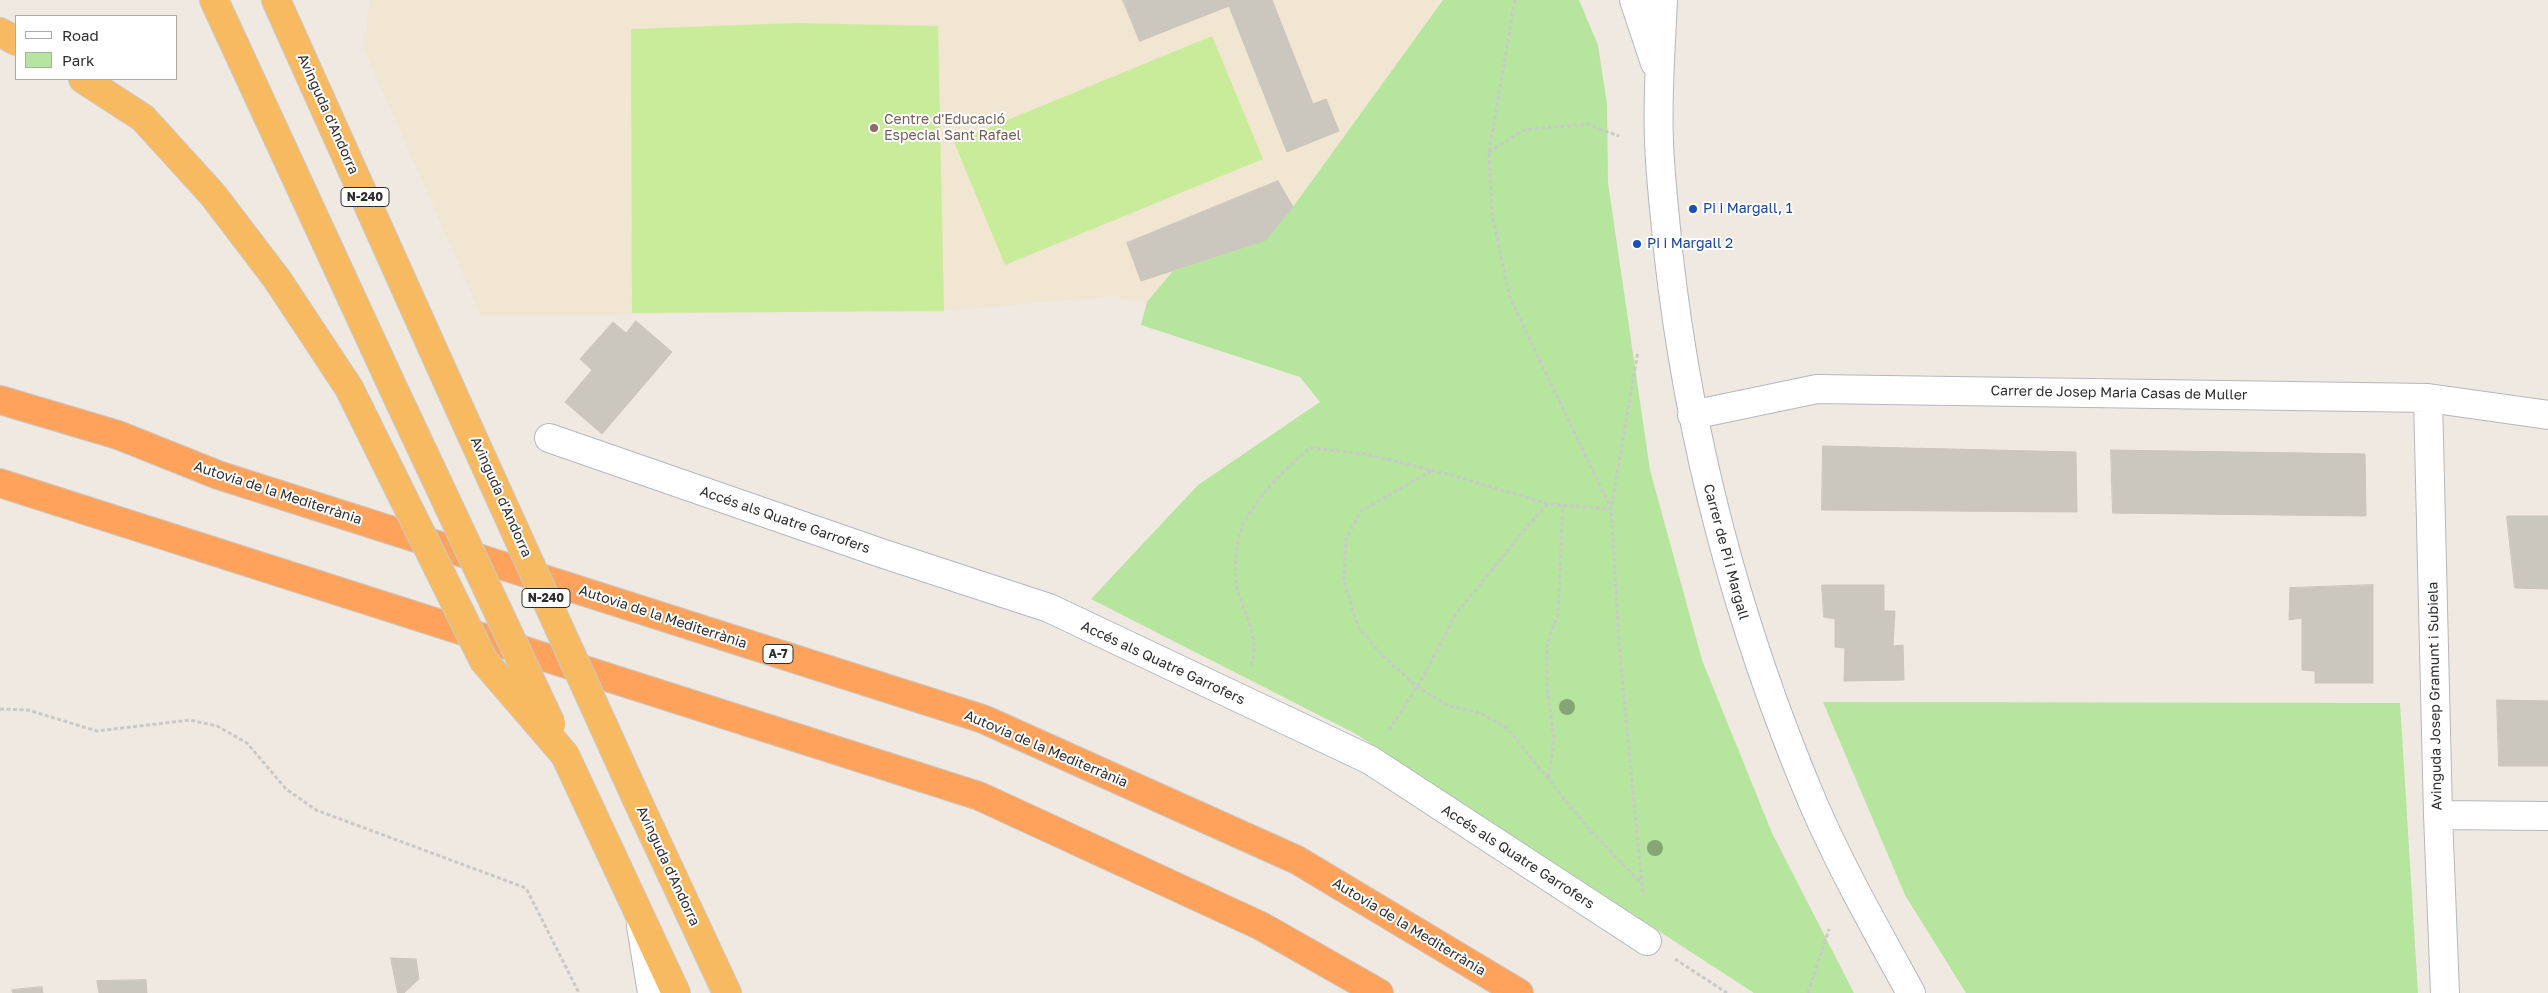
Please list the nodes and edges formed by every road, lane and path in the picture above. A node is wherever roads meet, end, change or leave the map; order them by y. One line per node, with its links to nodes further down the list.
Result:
1 (214, 0): 26 (highway, bridge)
2 (276, 0): 38 (highway, Avinguda d'Andorra / N-240, bridge)
3 (1515, 0): 11 (path)
4 (1634, 0): 8 (street, Carrer de Pi i Margall)
5 (1663, 0): 8 (street, Carrer de Pi i Margall)
6 (0, 32): 7 (highway)
7 (15, 40)
8 (1660, 79): 15 (street, Carrer de Pi i Margall)
9 (85, 80): 26 (highway, bridge)
10 (1619, 136): 11 (path)
11 (1489, 152): 22 (path)
12 (1638, 351): 22 (path)
13 (2428, 398): 15 (street, Carrer de Josep Maria Casas de Muller); 16 (street, Carrer de Josep Maria Casas de Muller); 29 (street, Avinguda Josep Gramunt i Subiela)
14 (0, 400): 40 (highway, Autovia de la Mediterrània / A-7)
15 (1692, 415): 43 (street, Carrer de Pi i Margall)
16 (2548, 415)
17 (549, 438): 24 (street, Accés als Quatre Garrofers)
18 (1432, 470): 20 (path); 23 (path); 24 (path)
19 (0, 483): 39 (highway)
20 (1548, 504): 21 (path); 23 (path)
21 (1563, 505): 22 (path); 28 (path)
22 (1612, 509): 31 (path)
23 (1417, 686): 27 (path); 28 (path)
24 (1238, 698): 27 (street, Accés als Quatre Garrofers)
25 (0, 709): 35 (path)
26 (565, 755): 32 (highway)
27 (1370, 760): 34 (street, Accés als Quatre Garrofers)
28 (1549, 777): 31 (path)
29 (2438, 815): 30 (street); 44 (street, Avinguda Josep Gramunt i Subiela)
30 (2548, 816)
31 (1641, 883): 34 (path)
32 (639, 912): 36 (street); 37 (highway)
33 (1829, 929): 42 (path)
34 (1647, 941): 41 (path)
35 (579, 993)
36 (652, 993)
37 (676, 993)
38 (727, 993)
39 (1379, 993)
40 (1519, 993)
41 (1727, 993)
42 (1808, 993)
43 (1911, 993)
44 (2445, 993)

